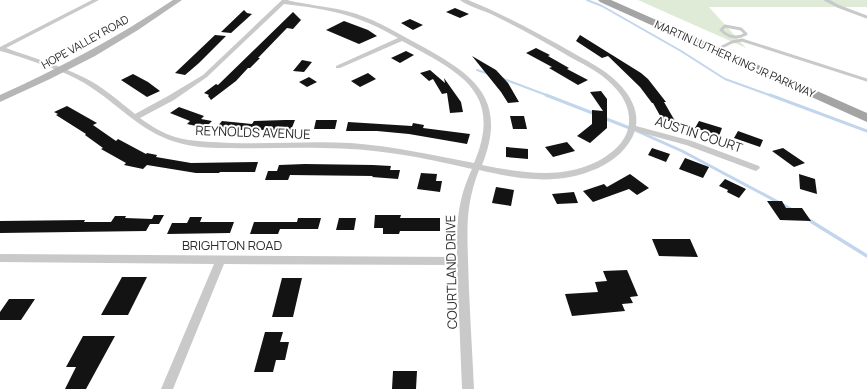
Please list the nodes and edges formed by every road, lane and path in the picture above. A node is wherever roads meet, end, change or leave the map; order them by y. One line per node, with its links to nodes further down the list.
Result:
1 (96, 0): 13 (street)
2 (178, 0): 15 (main road, HOPE VALLEY ROAD)
3 (463, 0): 21 (street)
4 (603, 0): 12 (main road, MARTIN LUTHER KING JR PARKWAY)
5 (620, 0): 12 (main road, MARTIN LUTHER KING JR PARKWAY)
6 (826, 0): 8 (street)
7 (284, 1): 10 (street, COURTLAND DRIVE); 19 (street)
8 (840, 7): 9 (lane)
9 (867, 17)
10 (403, 38): 14 (street); 22 (street, COURTLAND DRIVE)
11 (741, 39): 11 (lane); 12 (lane); 16 (lane)
12 (721, 48): 18 (main road, MARTIN LUTHER KING JR PARKWAY); 20 (main road, MARTIN LUTHER KING JR PARKWAY)
13 (1, 49): 15 (street, REYNOLDS AVENUE)
14 (338, 67)
15 (61, 70): 17 (main road, HOPE VALLEY ROAD); 19 (street, REYNOLDS AVENUE)
16 (867, 80)
17 (0, 99)
18 (867, 109)
19 (134, 118): 22 (street, REYNOLDS AVENUE)
20 (867, 118)
21 (633, 128): 22 (street, REYNOLDS AVENUE); 23 (street, AUSTIN COURT)
22 (478, 166): 26 (street, COURTLAND DRIVE)
23 (756, 168)
24 (0, 258): 25 (street, BRIGHTON ROAD)
25 (221, 259): 26 (street, BRIGHTON ROAD); 27 (street)
26 (463, 261): 28 (street, COURTLAND DRIVE)
27 (167, 389)
28 (468, 389)

